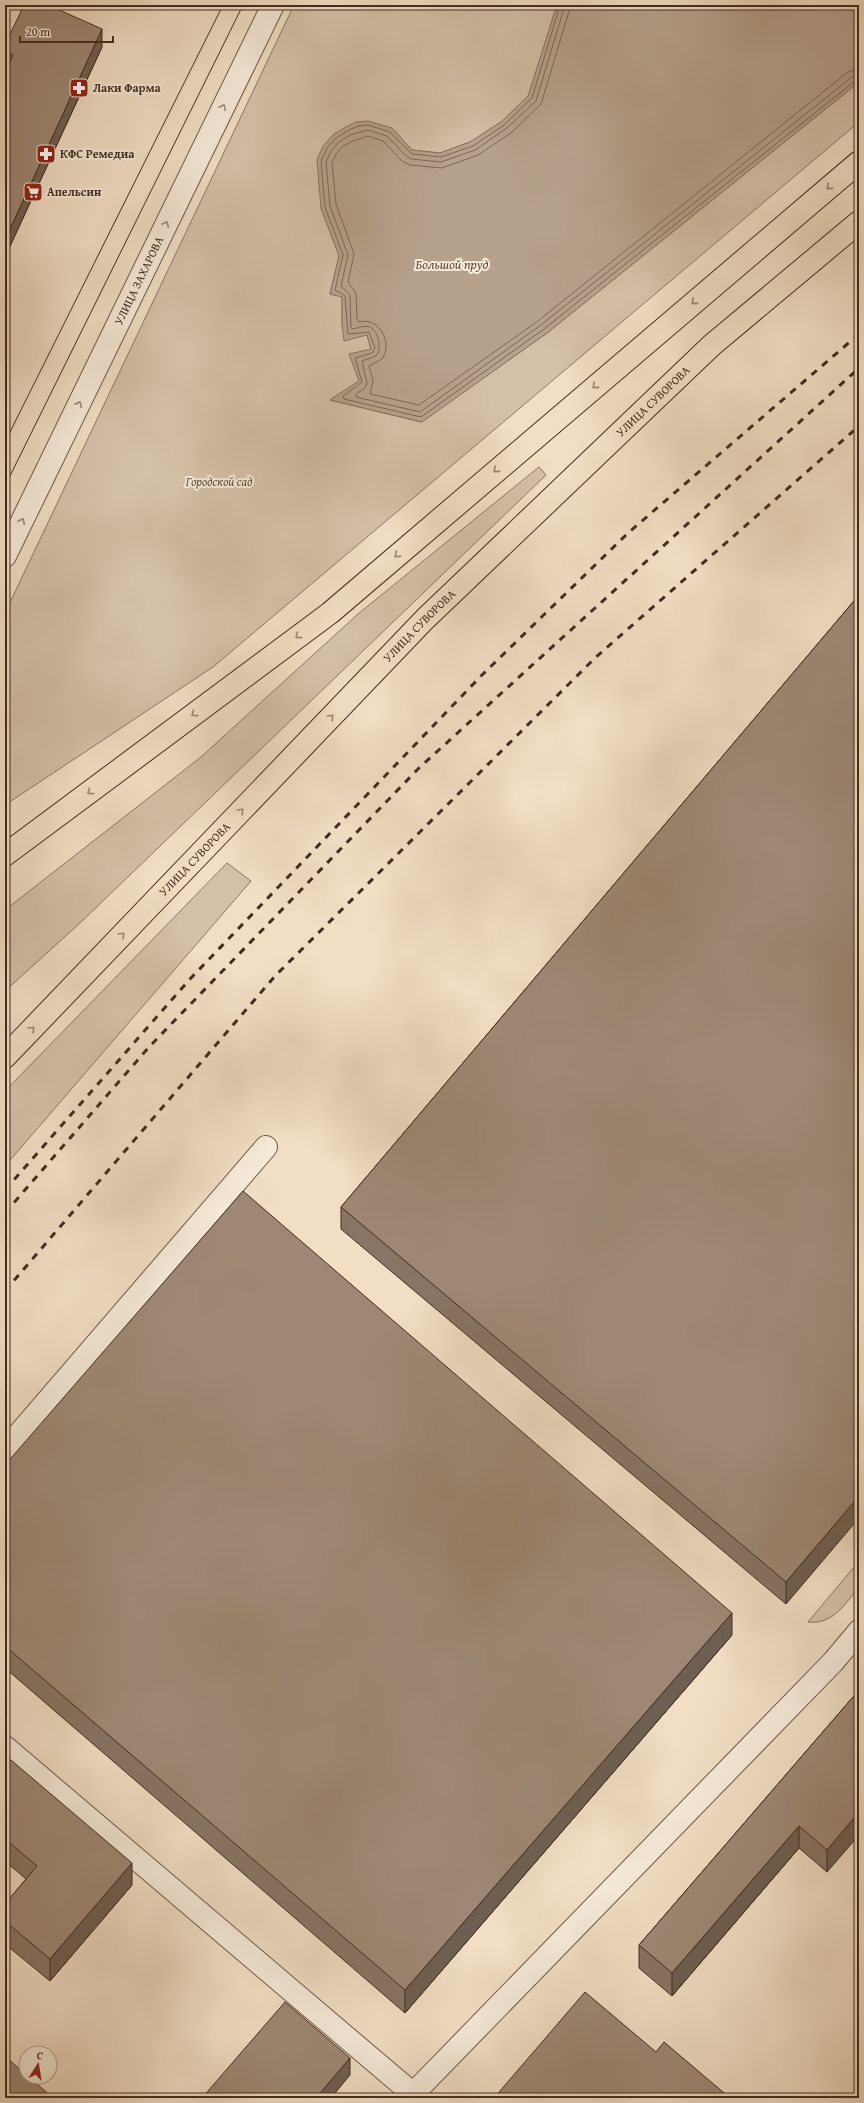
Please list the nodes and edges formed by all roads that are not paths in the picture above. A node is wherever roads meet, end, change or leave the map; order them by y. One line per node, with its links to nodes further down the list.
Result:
1 (273, 5): 4 (street, УЛИЦА ЗАХАРОВА, one-way to 1)
2 (859, 162): 5 (main road, one-way to 5)
3 (859, 222): 6 (main road, УЛИЦА СУВОРОВА, one-way to 3)
4 (5, 556)
5 (5, 855)
6 (5, 1057)
7 (266, 1147): 8 (street)
8 (5, 1450)
9 (859, 1630): 11 (street)
10 (5, 1747): 11 (street)
11 (411, 2096)

